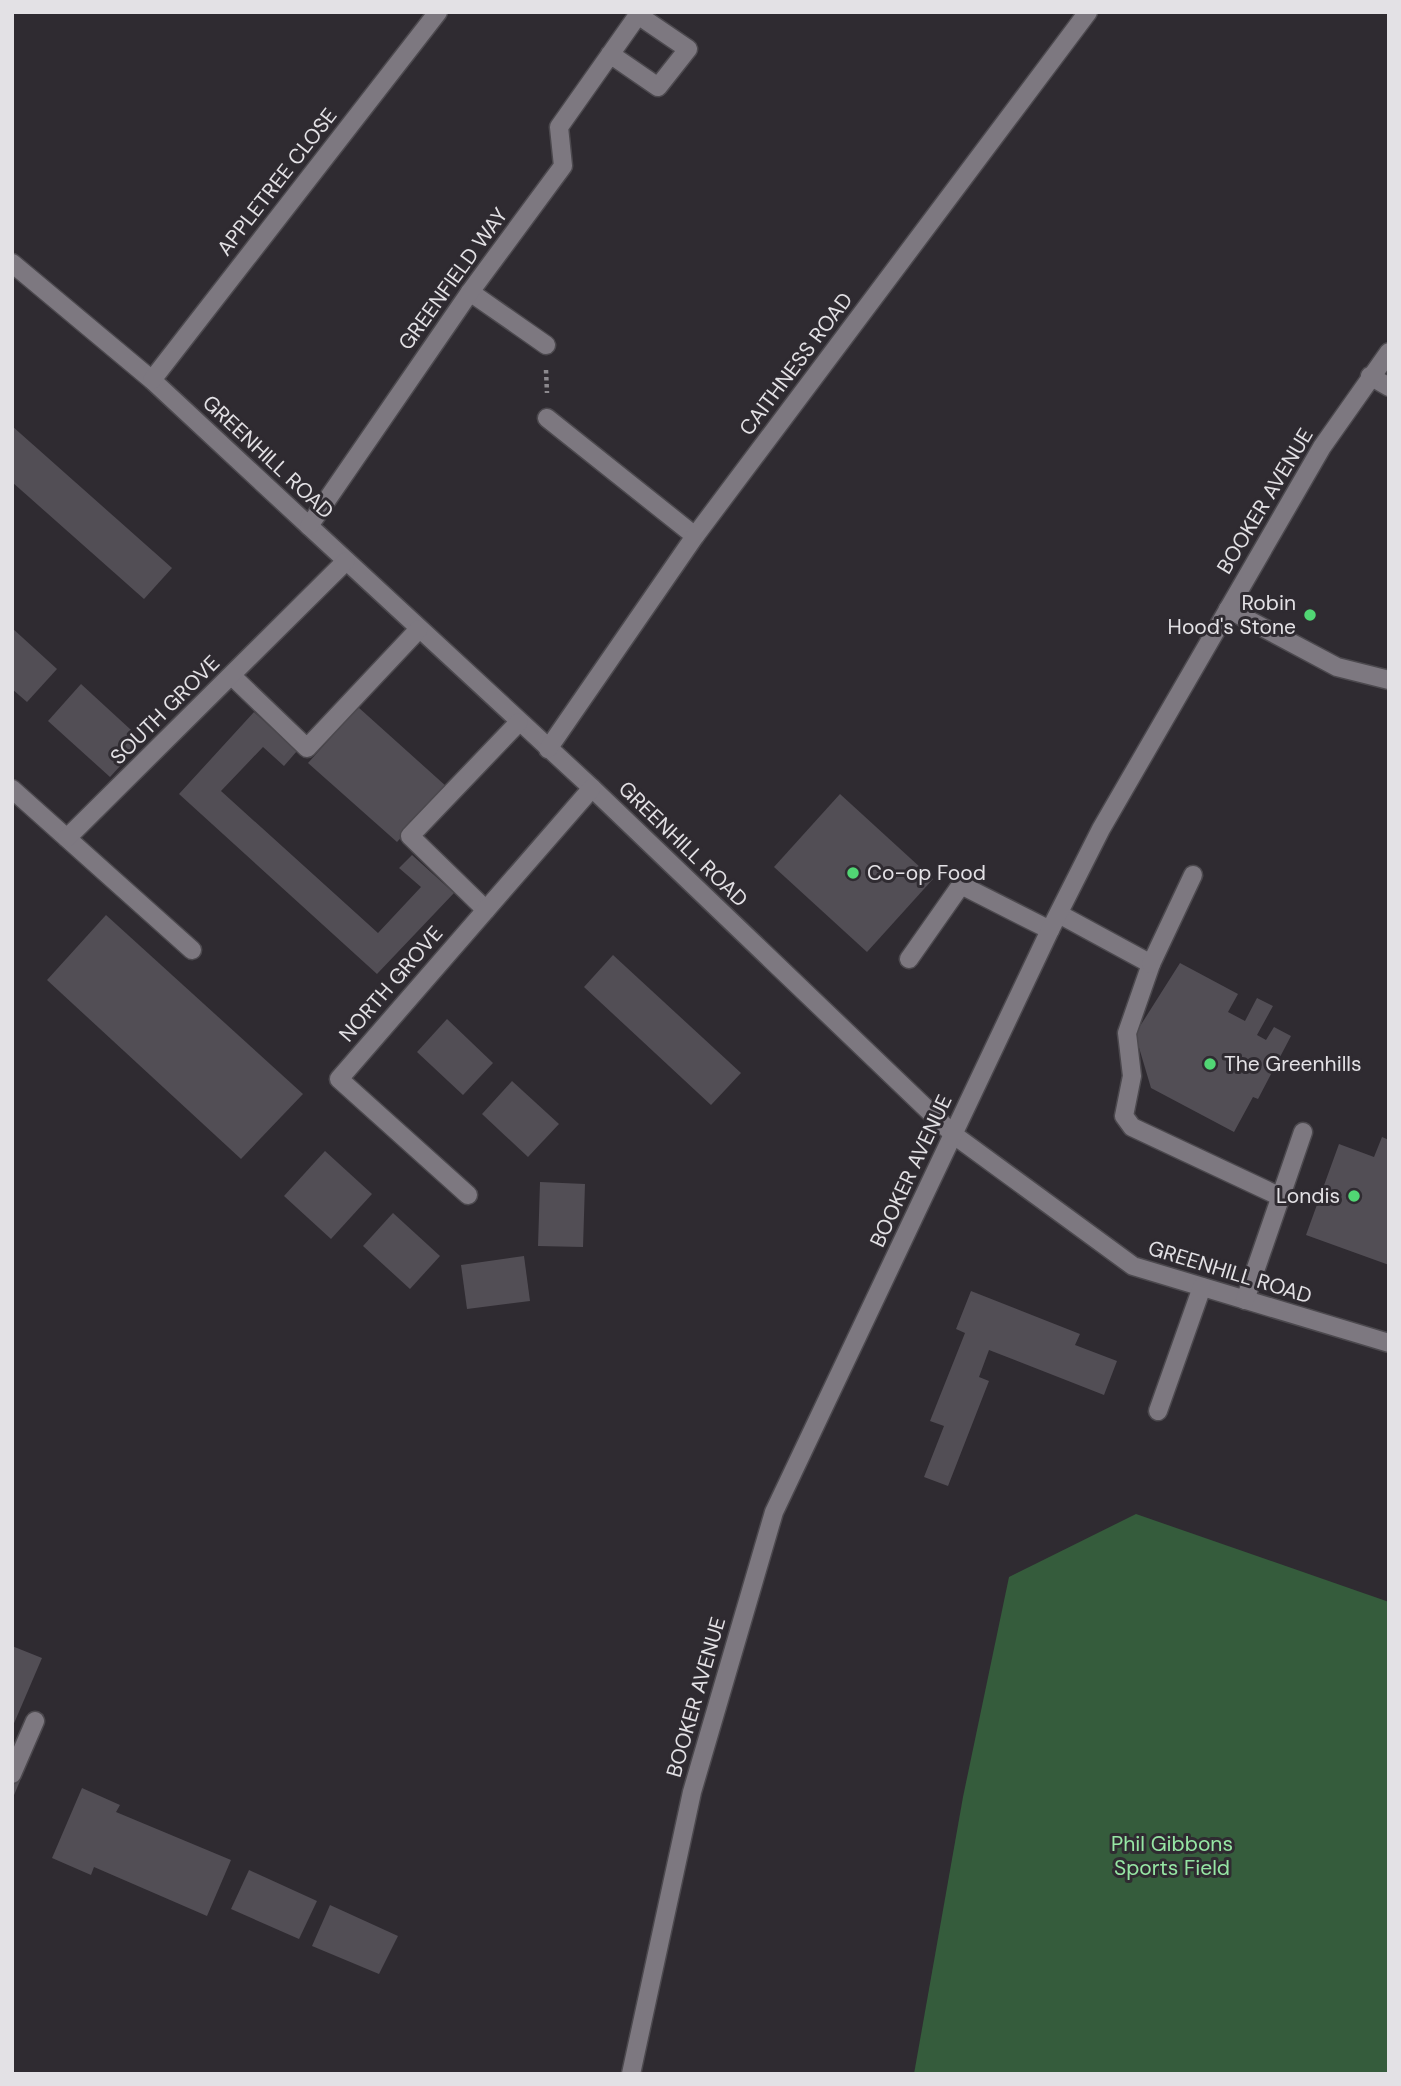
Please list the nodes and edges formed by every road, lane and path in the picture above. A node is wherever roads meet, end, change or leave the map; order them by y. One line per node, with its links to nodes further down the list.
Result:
1 (438, 12): 9 (street, APPLETREE CLOSE)
2 (1088, 12): 13 (street, CAITHNESS ROAD)
3 (610, 54): 5 (street, GREENFIELD WAY)
4 (12, 263): 9 (street, GREENHILL ROAD)
5 (470, 292): 6 (street); 12 (street, GREENFIELD WAY)
6 (546, 345): 11 (path)
7 (1389, 352): 8 (street, BOOKER AVENUE)
8 (1370, 376): 10 (street); 15 (street, BOOKER AVENUE)
9 (152, 380): 12 (street, GREENHILL ROAD)
10 (1389, 387)
11 (547, 418): 13 (street)
12 (309, 526): 14 (street, GREENHILL ROAD)
13 (695, 536): 20 (street, CAITHNESS ROAD)
14 (346, 561): 16 (street, GREENHILL ROAD); 17 (street, SOUTH GROVE)
15 (1228, 609): 18 (street); 26 (street, BOOKER AVENUE)
16 (419, 629): 17 (street); 19 (street, GREENHILL ROAD)
17 (232, 676): 23 (street, SOUTH GROVE)
18 (1389, 680)
19 (519, 722): 20 (street, GREENHILL ROAD); 25 (street)
20 (548, 749): 21 (street, GREENHILL ROAD)
21 (592, 788): 25 (street, NORTH GROVE); 31 (street, GREENHILL ROAD)
22 (12, 789): 23 (street)
23 (67, 838): 27 (street)
24 (1193, 875): 29 (street)
25 (486, 910): 32 (street, NORTH GROVE)
26 (1054, 922): 28 (street); 29 (street); 31 (street, BOOKER AVENUE)
27 (192, 950)
28 (909, 958)
29 (1151, 964): 33 (street)
30 (1303, 1132): 33 (street)
31 (954, 1135): 34 (street, GREENHILL ROAD); 40 (street, BOOKER AVENUE)
32 (468, 1195)
33 (1281, 1197): 35 (street)
34 (1202, 1286): 35 (street, GREENHILL ROAD); 37 (street)
35 (1245, 1300): 36 (street, GREENHILL ROAD)
36 (1389, 1343)
37 (1158, 1411)
38 (35, 1721): 39 (street)
39 (12, 1774)
40 (631, 2074)

